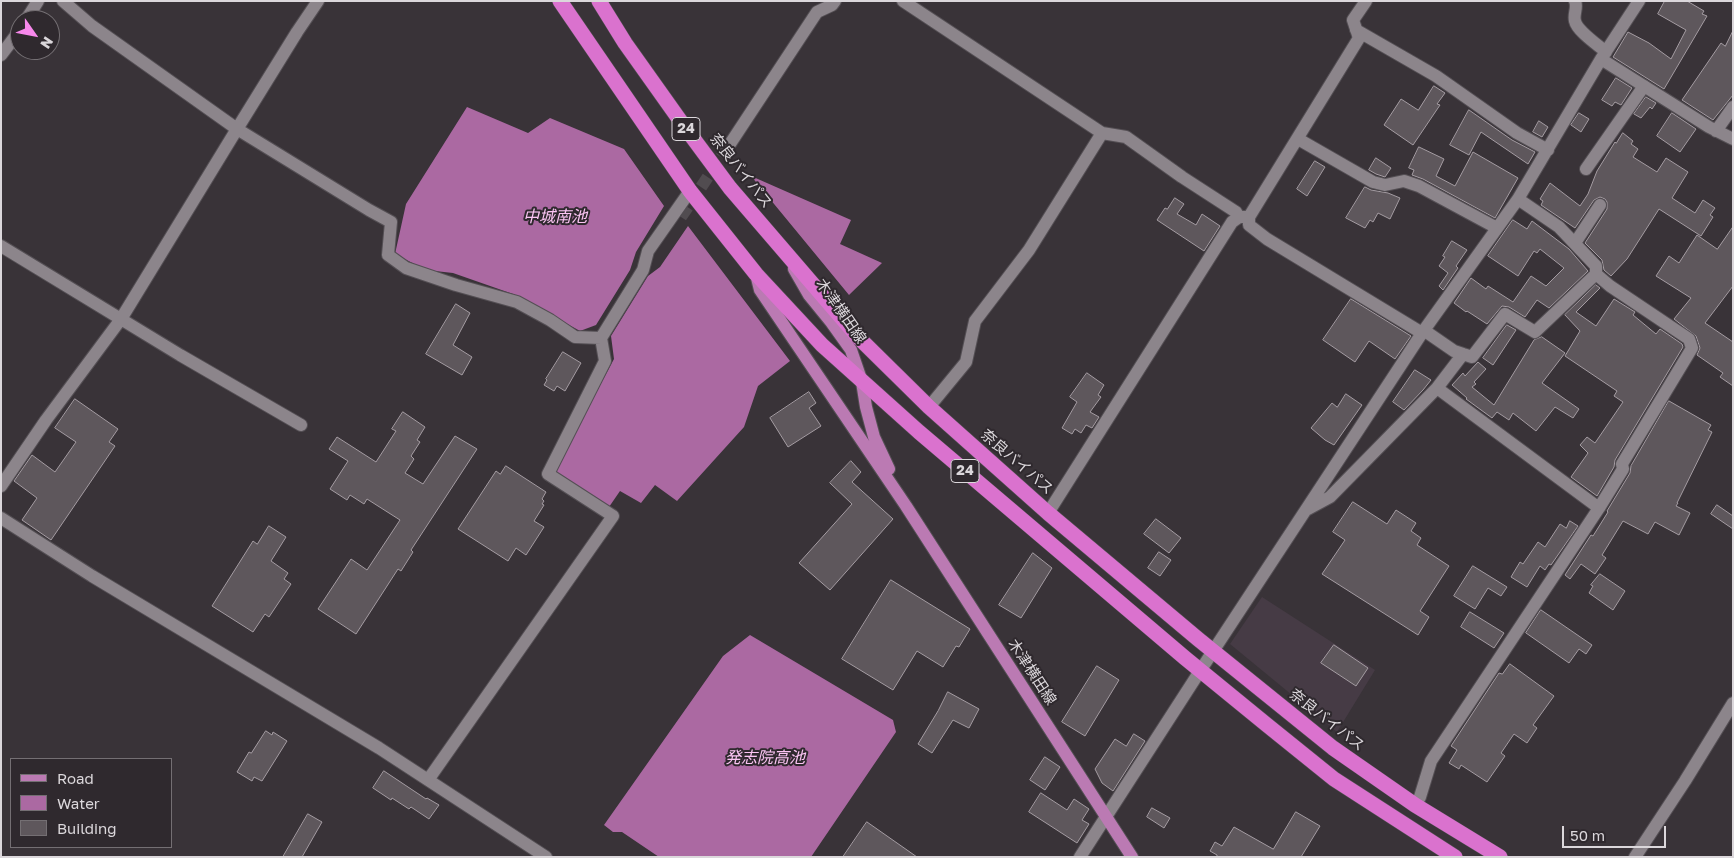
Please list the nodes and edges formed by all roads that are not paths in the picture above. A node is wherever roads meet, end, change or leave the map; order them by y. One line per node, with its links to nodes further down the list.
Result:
1 (63, 1): 16 (street)
2 (318, 1): 16 (street)
3 (560, 1): 24 (highway, 24)
4 (598, 1): 32 (highway, 奈良バイパス / 24)
5 (835, 1): 21 (street)
6 (903, 1): 18 (street)
7 (1366, 1): 10 (street)
8 (1575, 1): 13 (street)
9 (1639, 1): 13 (street)
10 (1356, 30): 19 (street); 22 (street)
11 (10, 44): 12 (street)
12 (1, 56)
13 (1603, 56): 14 (street); 22 (street)
14 (1644, 86): 17 (street); 23 (street)
15 (1733, 107): 17 (street)
16 (237, 128): 36 (street); 38 (street)
17 (1716, 131): 20 (street)
18 (1102, 133): 28 (street); 42 (street)
19 (1298, 139): 28 (street); 29 (street)
20 (1733, 139)
21 (728, 147)
22 (1548, 150): 25 (street)
23 (1586, 169)
24 (690, 191): 33 (street); 34 (highway, 24)
25 (1518, 199): 29 (street); 30 (street)
26 (1600, 206): 30 (street)
27 (681, 217): 33 (street)
28 (1244, 217): 37 (street); 48 (street)
29 (1497, 228): 37 (street)
30 (1575, 243): 35 (street)
31 (1, 246): 36 (street)
32 (783, 251): 40 (main road, 木津横田線); 42 (highway, 奈良バイパス / 24)
33 (643, 270): 38 (street)
34 (756, 274): 40 (highway, 24); 45 (main road, 木津横田線)
35 (1596, 274): 39 (street); 46 (street)
36 (121, 319): 43 (street); 44 (street)
37 (1424, 332): 39 (street); 47 (street)
38 (601, 338): 53 (street)
39 (1463, 354): 41 (street)
40 (862, 382): 45 (main road, 木津横田線); 51 (highway, 24)
41 (1437, 388): 46 (street); 47 (street)
42 (929, 407): 48 (highway, 奈良バイパス / 24)
43 (301, 425)
44 (1, 486)
45 (906, 506): 55 (main road, 木津横田線)
46 (1600, 508): 54 (street)
47 (1306, 510): 50 (street)
48 (1048, 513): 50 (highway, 奈良バイパス / 24)
49 (1, 518): 53 (street)
50 (1214, 651): 51 (street); 54 (highway, 奈良バイパス / 24)
51 (1200, 671): 55 (street); 59 (highway, 24)
52 (1733, 703): 61 (street)
53 (428, 780): 56 (street)
54 (1415, 805): 60 (highway, 奈良バイパス / 24)
55 (1107, 816): 57 (street); 58 (main road, 木津横田線)
56 (546, 857)
57 (1080, 857)
58 (1132, 857)
59 (1455, 857)
60 (1500, 857)
61 (1635, 857)

